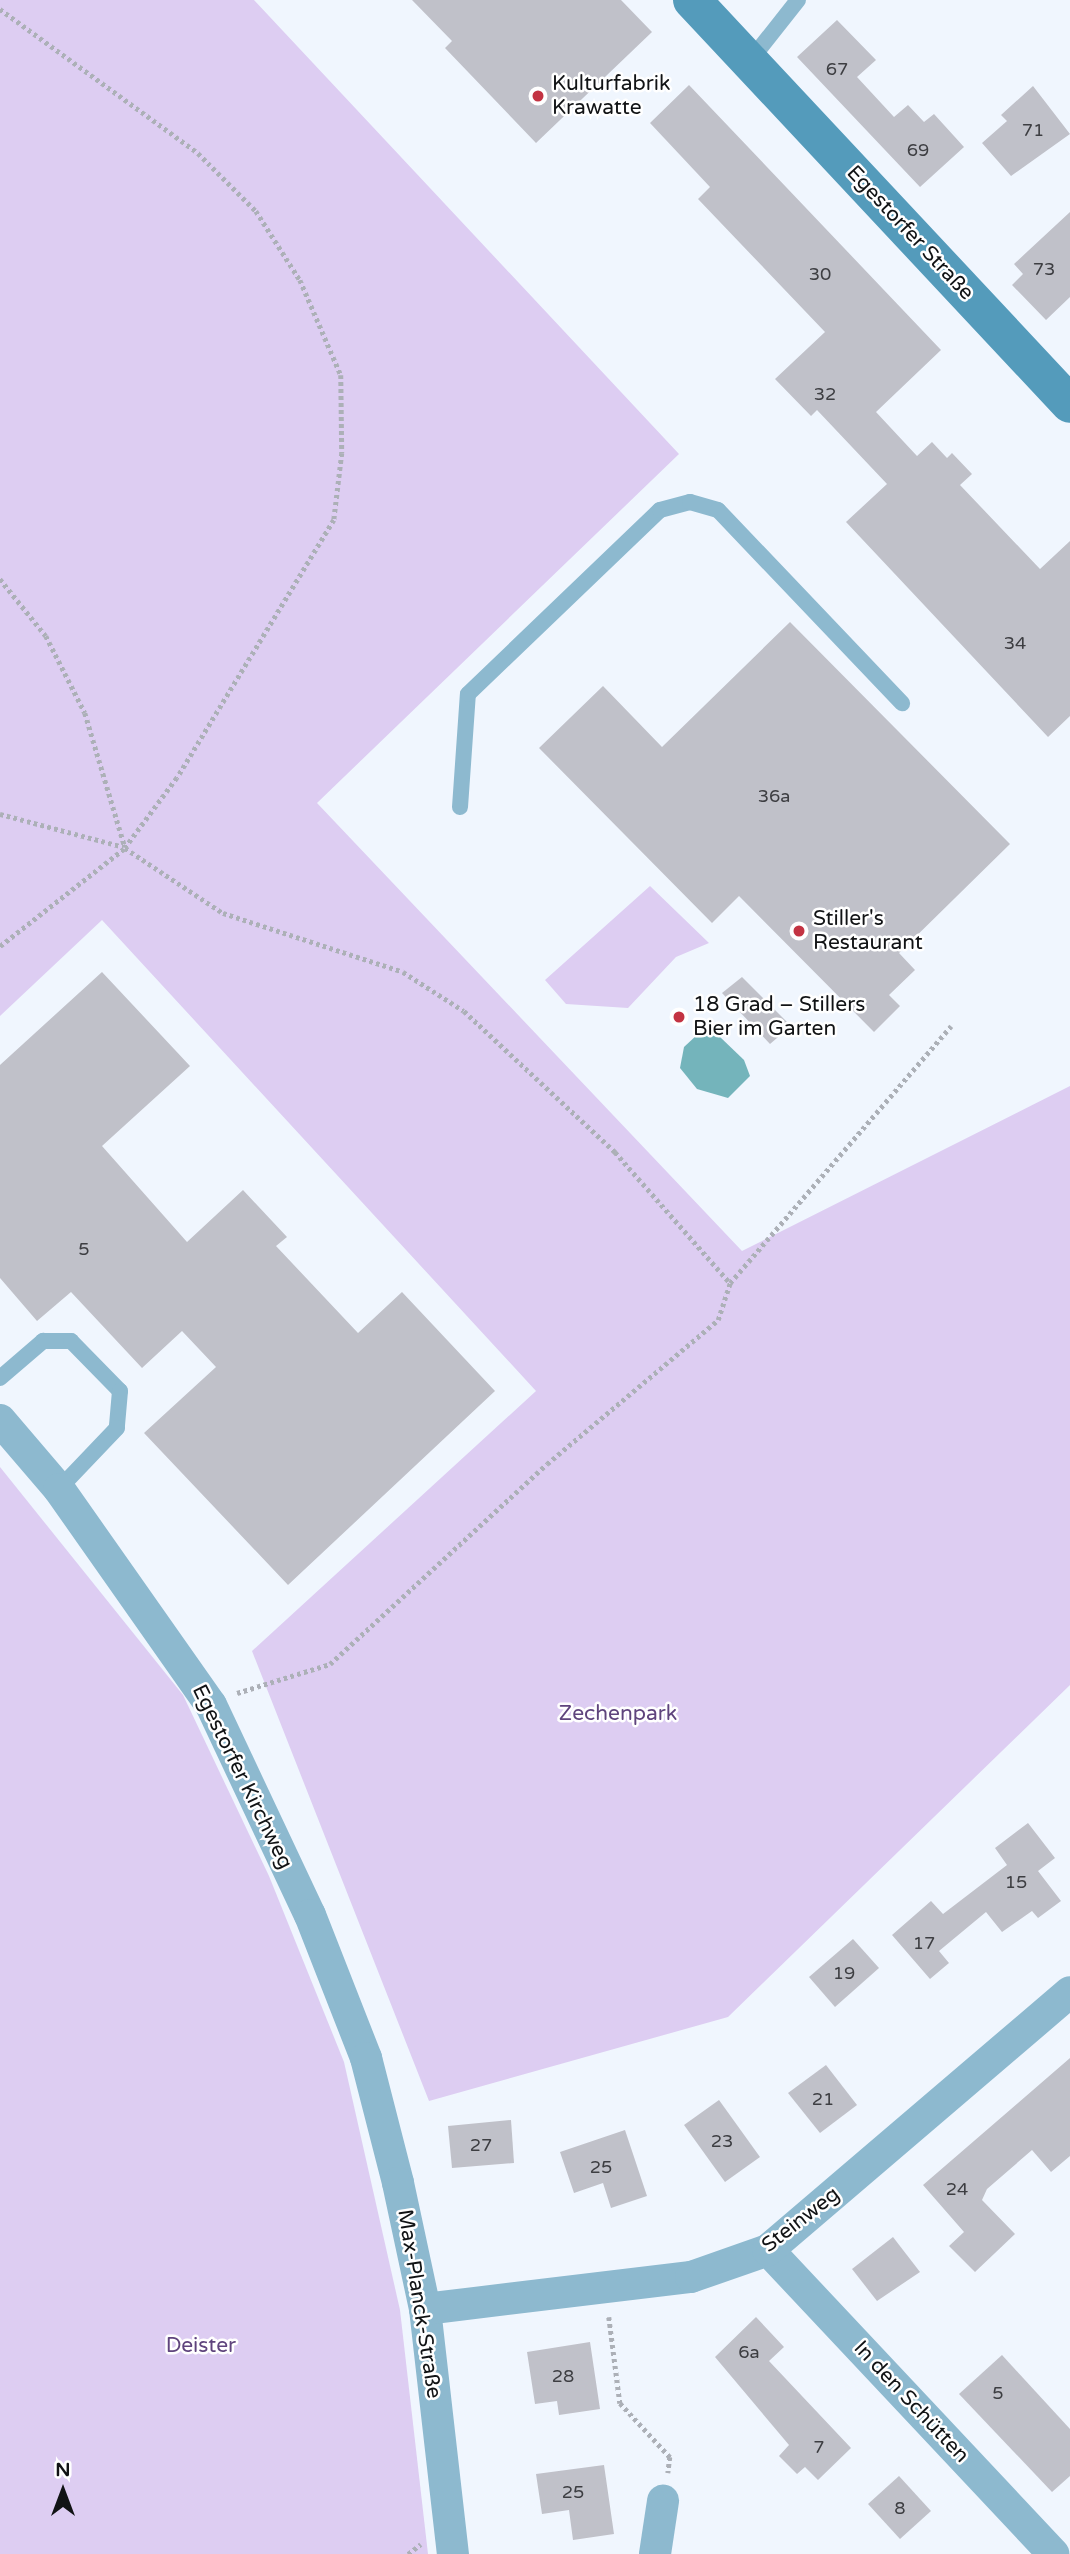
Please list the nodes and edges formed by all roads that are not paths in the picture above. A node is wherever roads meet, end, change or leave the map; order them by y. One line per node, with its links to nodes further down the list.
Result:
1 (691, 0): 3 (main road, Egestorfer Straße)
2 (798, 0): 3 (lane)
3 (750, 62): 4 (main road, Egestorfer Straße)
4 (1070, 404)
5 (902, 704): 6 (lane)
6 (460, 807)
7 (0, 1378): 9 (lane)
8 (0, 1420): 9 (street, Egestorfer Kirchweg)
9 (59, 1489): 11 (street, Egestorfer Kirchweg)
10 (1070, 1992): 12 (street, Steinweg)
11 (366, 2058): 13 (street, Max-Planck-Straße)
12 (768, 2250): 13 (street, Steinweg); 17 (street, In den Schütten)
13 (425, 2309): 15 (street, Max-Planck-Straße)
14 (663, 2501): 16 (street)
15 (453, 2554)
16 (655, 2554)
17 (1053, 2554)

